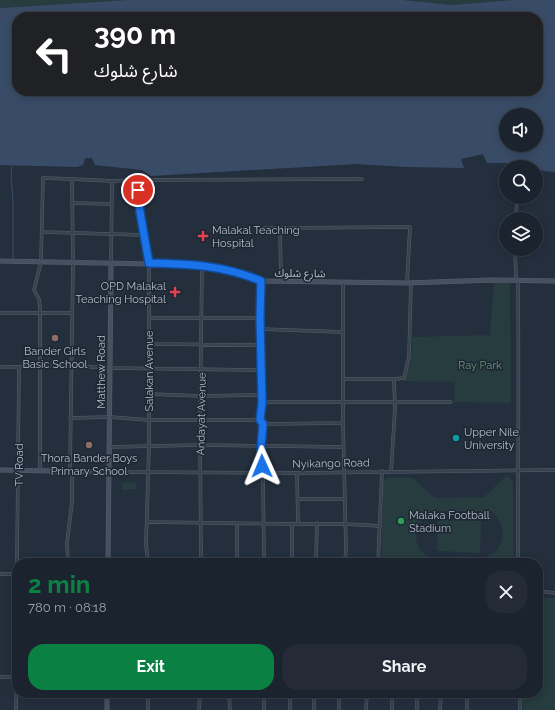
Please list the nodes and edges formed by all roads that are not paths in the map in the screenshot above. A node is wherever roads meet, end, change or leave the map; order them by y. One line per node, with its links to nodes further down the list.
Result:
1 (362, 178): 3 (street)
2 (72, 179): 4 (street); 5 (street); 9 (street)
3 (137, 180): 4 (street); 12 (street, Salakan Avenue)
4 (112, 181): 6 (street, Matthew Road)
5 (72, 203): 6 (street); 10 (street)
6 (111, 204): 11 (street, Matthew Road)
7 (263, 228): 8 (street)
8 (280, 228): 21 (street); 25 (street)
9 (42, 232): 10 (street); 15 (street)
10 (73, 233): 11 (street); 16 (street)
11 (111, 233): 12 (street); 17 (street, Matthew Road)
12 (144, 234): 18 (street, Salakan Avenue)
13 (515, 256): 22 (street)
14 (0, 261): 15 (street, شارع شلوك)
15 (42, 262): 16 (street, شارع شلوك); 27 (street)
16 (73, 262): 17 (street, شارع شلوك); 28 (street)
17 (111, 263): 18 (street, شارع شلوك); 41 (street, Matthew Road)
18 (149, 263): 19 (street, شارع شلوك); 29 (street, Salakan Avenue)
19 (202, 265): 20 (street, شارع شلوك); 30 (street, Andayat Avenue)
20 (261, 281): 21 (street, شارع شلوك); 31 (street)
21 (281, 281): 24 (street, شارع شلوك)
22 (518, 281): 23 (street, شارع شلوك); 25 (street, شارع شلوك); 72 (street)
23 (555, 281)
24 (342, 282): 25 (street, شارع شلوك); 33 (street)
25 (409, 282): 46 (street)
26 (0, 313): 27 (street)
27 (39, 313): 28 (street); 37 (street)
28 (72, 314): 38 (street)
29 (150, 318): 30 (street); 34 (street, Salakan Avenue)
30 (202, 318): 31 (street); 35 (street, Andayat Avenue)
31 (260, 318): 32 (street)
32 (260, 329): 33 (street); 36 (street)
33 (342, 332): 45 (street)
34 (149, 344): 35 (street); 42 (street, Salakan Avenue)
35 (202, 345): 36 (street); 43 (street, Andayat Avenue)
36 (260, 345): 44 (street)
37 (40, 366): 38 (street); 40 (street); 69 (street)
38 (72, 366): 41 (street); 55 (street)
39 (0, 367): 40 (street)
40 (19, 367): 68 (street, TV Road)
41 (110, 368): 42 (street); 54 (street, Matthew Road)
42 (148, 369): 43 (street); 47 (street, Salakan Avenue)
43 (201, 369): 44 (street); 49 (street, Andayat Avenue)
44 (261, 370): 48 (street)
45 (342, 379): 46 (street); 50 (street)
46 (394, 379): 51 (street)
47 (149, 394): 49 (street); 56 (street, Salakan Avenue)
48 (261, 395): 49 (street); 53 (street)
49 (200, 396): 57 (street, Andayat Avenue)
50 (342, 401): 51 (street); 53 (street); 59 (street)
51 (395, 402): 52 (street); 78 (street)
52 (451, 402)
53 (262, 403): 58 (street)
54 (110, 417): 55 (street); 56 (street); 63 (street, Matthew Road)
55 (70, 418): 70 (street)
56 (149, 420): 57 (street); 61 (street, Salakan Avenue)
57 (200, 420): 58 (street); 62 (street, Andayat Avenue)
58 (260, 420): 60 (street)
59 (343, 423): 60 (street); 65 (street)
60 (263, 424): 64 (street)
61 (149, 446): 62 (street); 63 (street); 74 (street, Salakan Avenue)
62 (200, 446): 64 (street); 75 (street, Andayat Avenue)
63 (110, 447): 73 (street, Matthew Road)
64 (261, 447): 65 (street); 76 (street)
65 (344, 447): 77 (street)
66 (0, 470): 68 (street, Nyikango Road)
67 (555, 470): 72 (street, Nyikango Road)
68 (18, 471): 69 (street, Nyikango Road); 91 (street, TV Road)
69 (40, 471): 70 (street, Nyikango Road)
70 (71, 471): 73 (street, Nyikango Road); 92 (street)
71 (382, 471): 77 (street, Nyikango Road); 78 (street, Nyikango Road); 90 (street)
72 (518, 471): 78 (street, Nyikango Road); 102 (street)
73 (109, 472): 74 (street, Nyikango Road); 93 (street, Matthew Road)
74 (149, 472): 75 (street, Nyikango Road); 82 (street, Salakan Avenue)
75 (200, 472): 76 (street, Nyikango Road); 83 (street, Andayat Avenue)
76 (263, 472): 79 (street, Nyikango Road); 85 (street)
77 (345, 472): 79 (street, Nyikango Road); 81 (street)
78 (391, 472)
79 (297, 473): 80 (street)
80 (298, 499): 81 (street); 87 (street)
81 (345, 499): 89 (street)
82 (148, 522): 83 (street); 94 (street, Salakan Avenue)
83 (201, 524): 84 (street); 95 (street, Andayat Avenue)
84 (237, 524): 85 (street); 96 (street)
85 (264, 524): 86 (street); 97 (street)
86 (292, 524): 87 (street); 98 (street)
87 (298, 524): 88 (street)
88 (317, 524): 89 (street); 99 (street)
89 (346, 524): 90 (street); 100 (street)
90 (380, 526): 101 (street)
91 (17, 558)
92 (68, 558)
93 (108, 558)
94 (147, 558)
95 (201, 558)
96 (237, 558)
97 (264, 558)
98 (292, 558)
99 (316, 558)
100 (345, 558)
101 (378, 558)
102 (518, 558)
103 (0, 574): 104 (street)
104 (12, 574)
105 (543, 591): 106 (street)
106 (555, 592)
107 (0, 677): 108 (street)
108 (12, 677)
109 (16, 698): 124 (street)
110 (107, 698): 125 (street)
111 (148, 698): 126 (street)
112 (200, 698): 127 (street)
113 (229, 698): 128 (street)
114 (264, 698): 129 (street)
115 (290, 698): 130 (street)
116 (314, 698): 131 (street)
117 (339, 698): 132 (street)
118 (366, 698): 133 (street)
119 (392, 698): 134 (street)
120 (417, 698): 135 (street)
121 (441, 698): 136 (street)
122 (467, 698): 137 (street)
123 (520, 698): 138 (street)
124 (16, 710)
125 (107, 710)
126 (148, 710)
127 (199, 710)
128 (230, 710)
129 (264, 710)
130 (290, 710)
131 (314, 710)
132 (340, 710)
133 (366, 710)
134 (392, 710)
135 (417, 710)
136 (440, 710)
137 (467, 710)
138 (520, 710)

